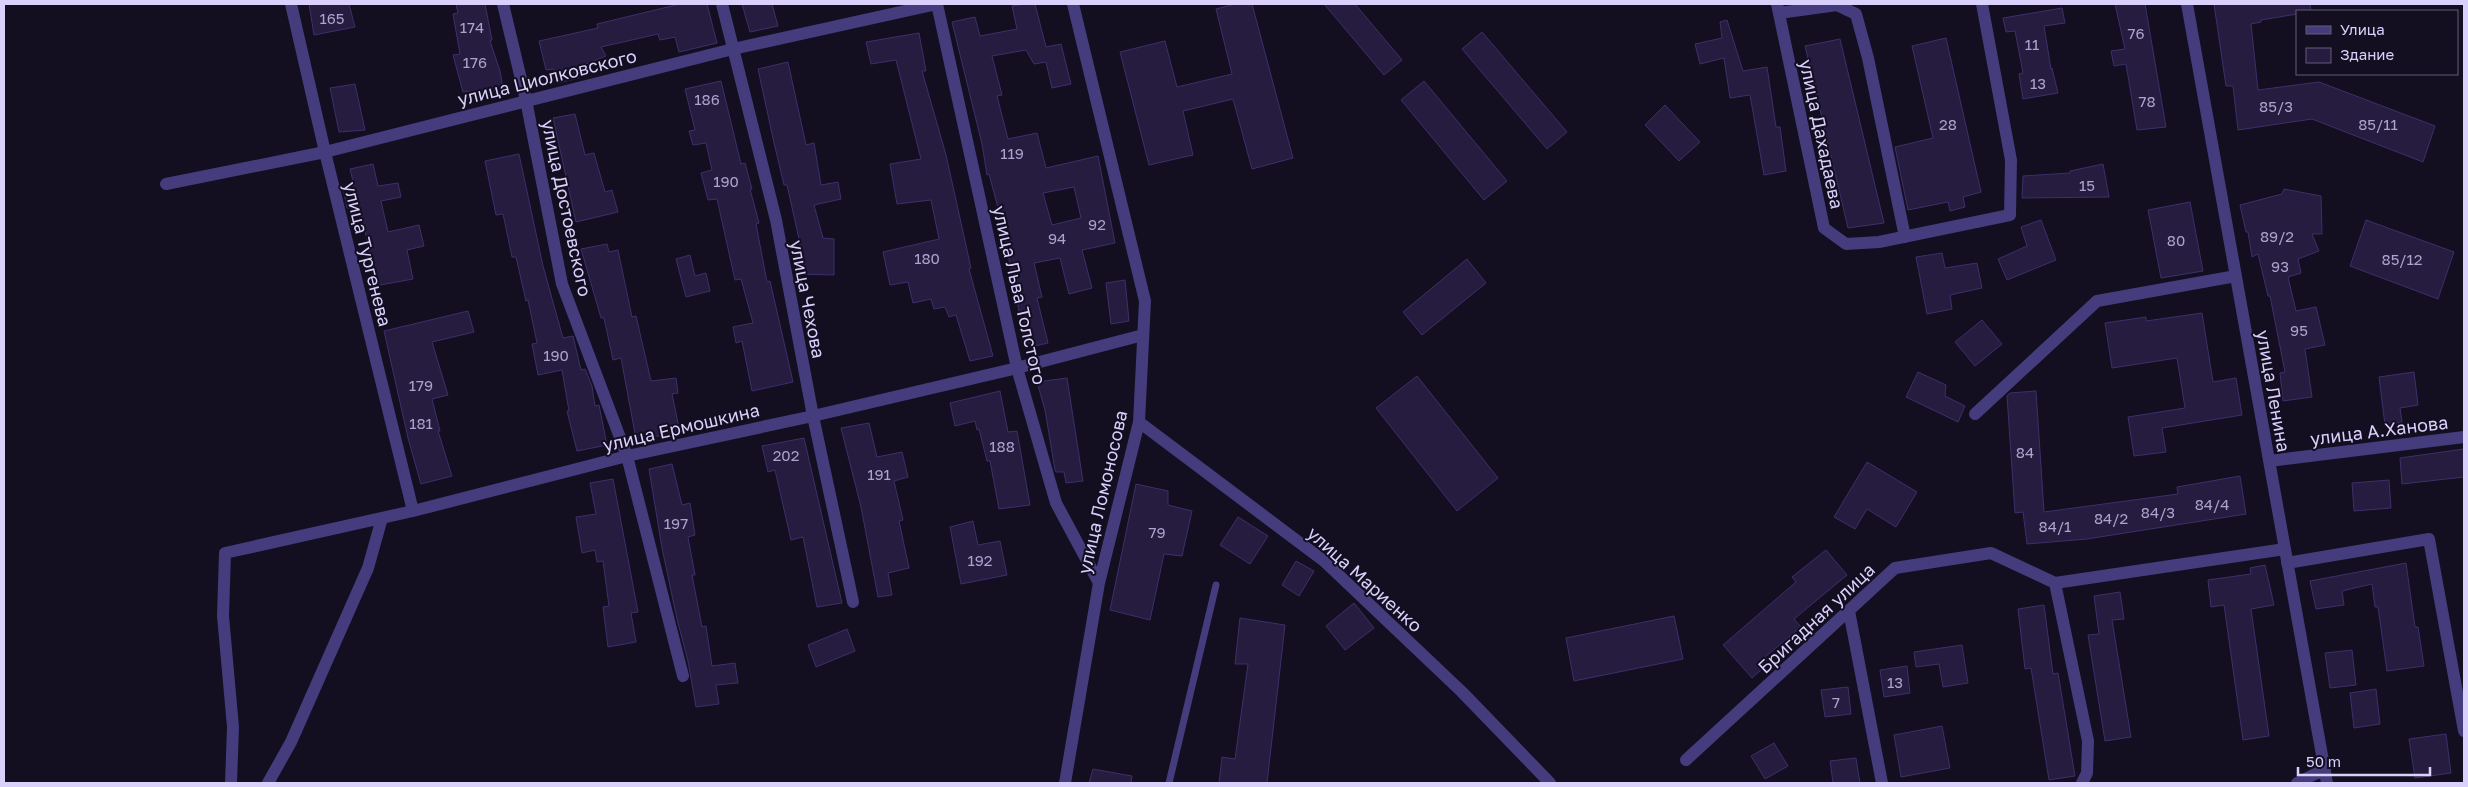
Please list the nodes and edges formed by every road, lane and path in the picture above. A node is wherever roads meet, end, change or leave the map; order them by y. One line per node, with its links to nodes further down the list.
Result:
1 (291, 4): 11 (street, улица Тургенева)
2 (503, 4): 10 (street, улица Достоевского)
3 (722, 4): 9 (street, улица Чехова)
4 (937, 4): 9 (street, улица Циолковского); 16 (street, улица Льва Толстого)
5 (1073, 4): 15 (street, улица Ломоносова)
6 (1982, 4): 13 (street, улица Дахадаева)
7 (2187, 4): 14 (street, улица Ленина)
8 (1778, 8): 13 (street); 13 (street, улица Дахадаева)
9 (733, 49): 10 (street, улица Циолковского); 18 (street, улица Чехова)
10 (526, 100): 11 (street, улица Циолковского); 21 (street, улица Достоевского)
11 (325, 152): 12 (street, улица Циолковского); 23 (street, улица Тургенева)
12 (166, 184)
13 (1905, 237)
14 (2236, 276): 17 (street); 22 (street, улица Ленина)
15 (1143, 334): 16 (street, улица Ермошкина); 19 (street, улица Ломоносова)
16 (1017, 368): 18 (street, улица Ермошкина); 27 (street, улица Льва Толстого)
17 (1975, 414)
18 (813, 416): 21 (street, улица Ермошкина); 30 (street, улица Чехова)
19 (1139, 422): 27 (street, улица Ломоносова); 40 (street, улица Мариенко)
20 (2464, 437): 22 (street, улица А.Ханова)
21 (627, 456): 23 (street, улица Ермошкина); 32 (street, улица Достоевского)
22 (2269, 461): 25 (street, улица Ленина)
23 (413, 511): 24 (street, улица Ермошкина)
24 (382, 518): 36 (street, улица Ермошкина); 37 (street)
25 (2285, 549): 26 (street, улица Ленина); 28 (street)
26 (2287, 563): 33 (street); 35 (street, улица Ленина)
27 (1099, 583): 38 (street, улица Ломоносова)
28 (2055, 583): 31 (street, Бригадная улица); 42 (street)
29 (1216, 585): 39 (lane)
30 (853, 602)
31 (1849, 611): 34 (street, Бригадная улица); 41 (street)
32 (684, 676)
33 (2464, 732)
34 (1686, 760)
35 (2324, 769): 43 (street); 44 (street, улица Ленина)
36 (231, 783)
37 (268, 783)
38 (1065, 783)
39 (1169, 783)
40 (1550, 783)
41 (1882, 783)
42 (2082, 783)
43 (2297, 783)
44 (2327, 783)

